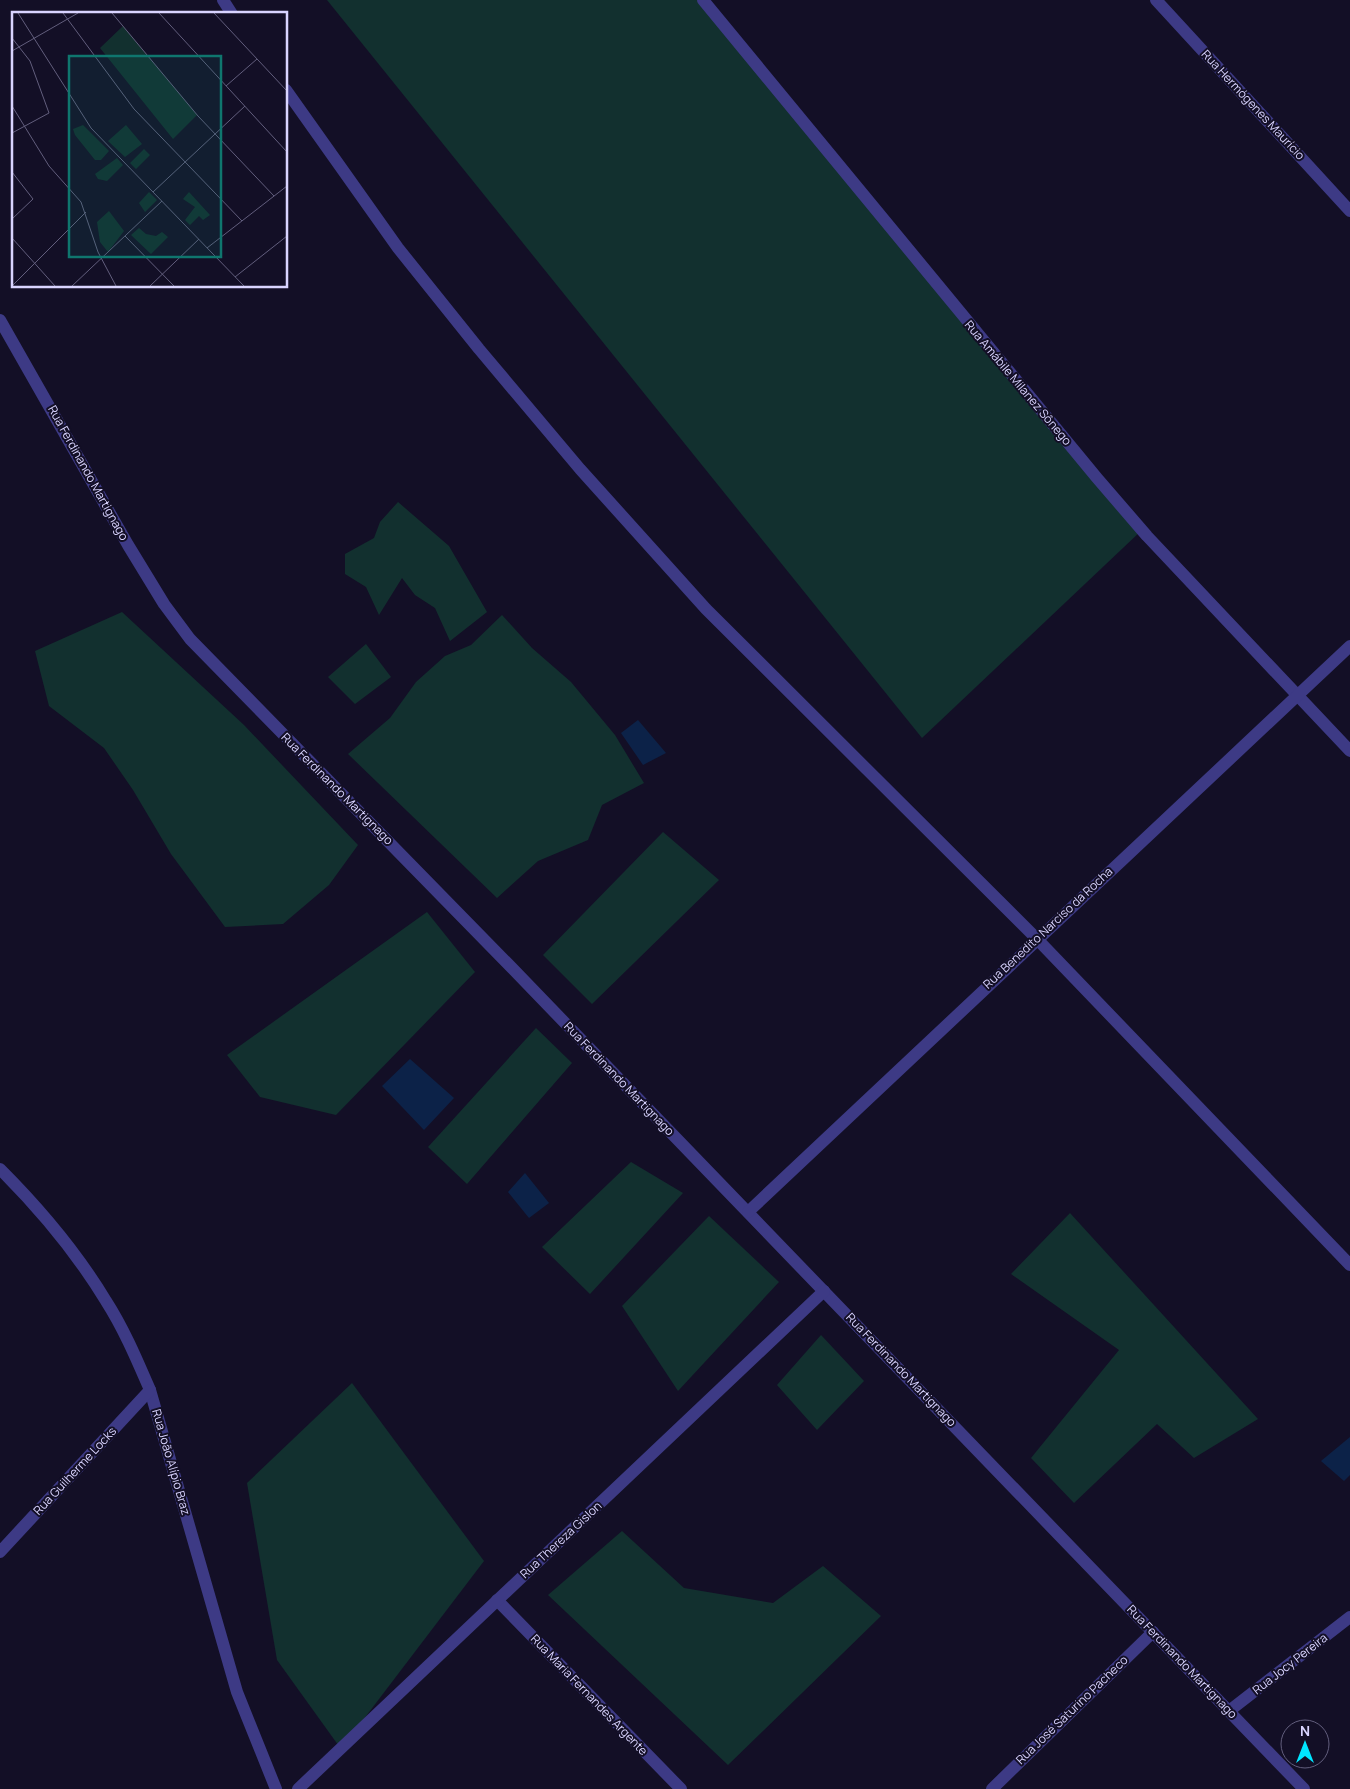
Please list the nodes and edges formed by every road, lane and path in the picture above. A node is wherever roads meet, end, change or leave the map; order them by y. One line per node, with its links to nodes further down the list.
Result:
1 (223, 0): 4 (street)
2 (703, 0): 9 (street, Rua Amábile Milanez Sônego)
3 (1156, 0): 6 (street, Rua Hermógenes Maurício)
4 (231, 12)
5 (288, 93): 11 (street)
6 (1350, 211)
7 (0, 320): 13 (street, Rua Ferdinando Martignago)
8 (1350, 646): 9 (street, Rua Benedito Narciso da Rocha)
9 (1297, 695): 10 (street, Rua Amábile Milanez Sônego); 11 (street, Rua Benedito Narciso da Rocha)
10 (1350, 751)
11 (1037, 938): 13 (street, Rua Benedito Narciso da Rocha); 14 (street)
12 (0, 1169): 16 (street, Rua João Alípio Braz)
13 (748, 1212): 15 (street, Rua Ferdinando Martignago)
14 (1350, 1265)
15 (824, 1290): 18 (street, Rua Thereza Gislon); 20 (street, Rua Ferdinando Martignago)
16 (150, 1390): 17 (street, Rua Guilherme Locks); 22 (street, Rua João Alípio Braz)
17 (0, 1552)
18 (497, 1600): 23 (street, Rua Thereza Gislon); 24 (street, Rua Maria Fernandes Argente)
19 (1350, 1617): 21 (street, Rua Jocy Pereira)
20 (1153, 1632): 21 (street, Rua Ferdinando Martignago); 25 (street, Rua José Saturino Pacheco)
21 (1229, 1711): 26 (street, Rua Ferdinando Martignago)
22 (276, 1789)
23 (298, 1789)
24 (681, 1789)
25 (992, 1789)
26 (1304, 1789)

